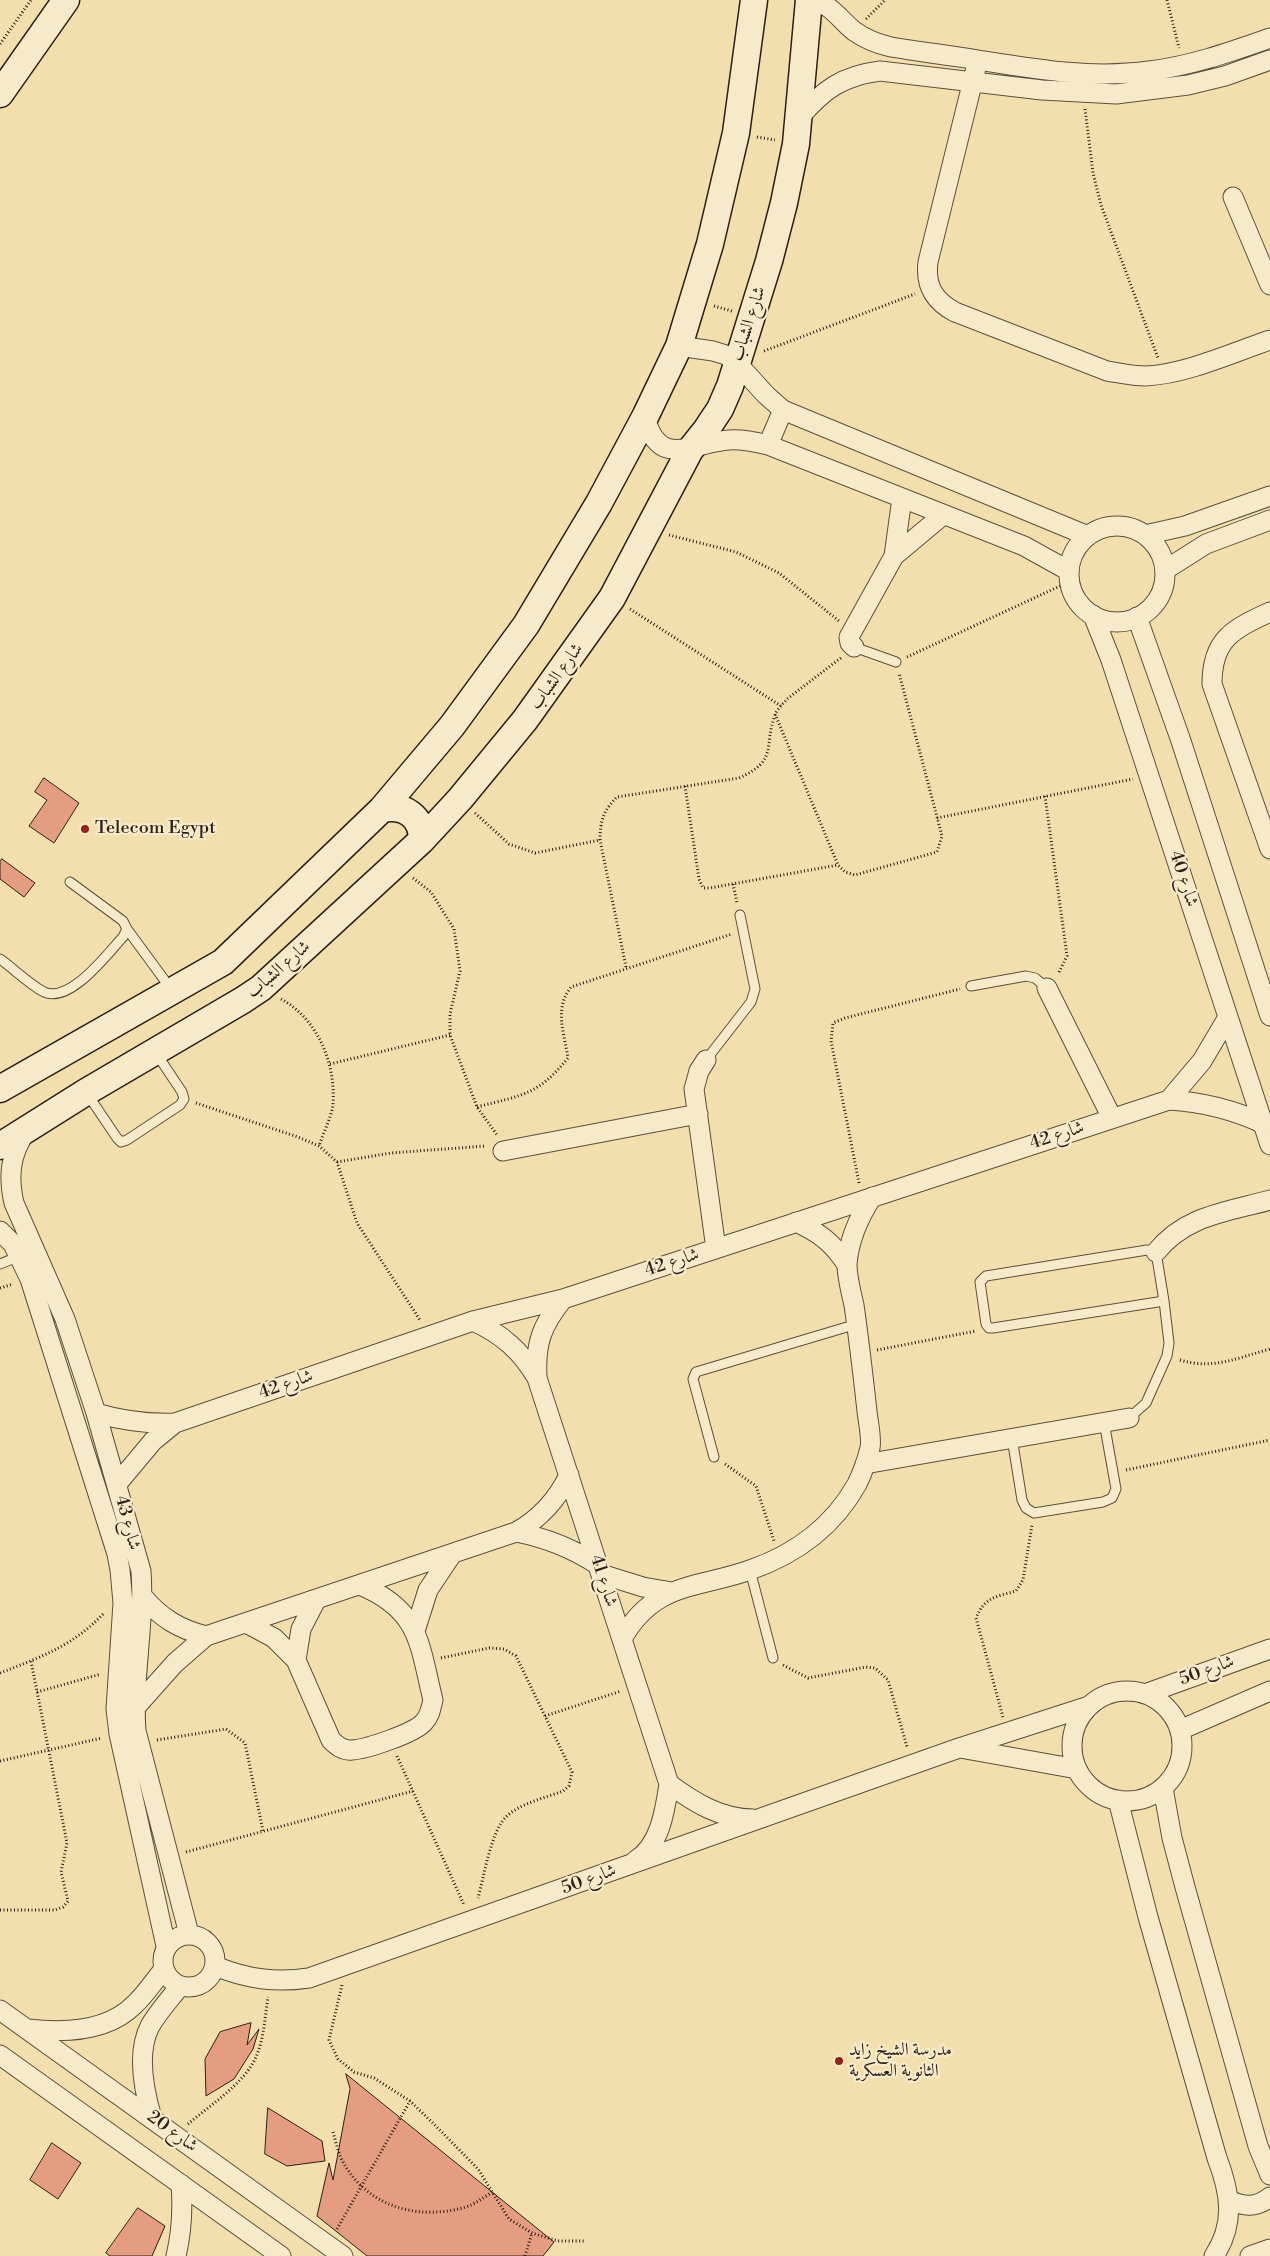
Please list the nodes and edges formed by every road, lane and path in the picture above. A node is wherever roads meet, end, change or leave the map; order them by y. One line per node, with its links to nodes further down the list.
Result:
1 (31, 0): 9 (path)
2 (66, 0): 15 (street)
3 (754, 0): 17 (street)
4 (809, 0): 7 (street); 16 (street, شارع الشباب)
5 (885, 0): 7 (path)
6 (1167, 0): 12 (path)
7 (855, 31): 10 (street)
8 (1270, 38): 12 (street)
9 (0, 44)
10 (978, 60): 12 (street); 13 (street)
11 (1270, 60): 14 (street)
12 (1183, 66)
13 (973, 82): 14 (street); 16 (street); 21 (street)
14 (1083, 93): 27 (path)
15 (0, 94)
16 (798, 118): 18 (street, شارع الشباب)
17 (736, 133): 18 (path); 22 (street)
18 (796, 144): 23 (street, شارع الشباب)
19 (1233, 197): 20 (street)
20 (1270, 285)
21 (929, 288): 26 (path); 27 (street)
22 (694, 299): 23 (path); 25 (street)
23 (751, 318): 26 (street, شارع الشباب)
24 (1270, 340): 27 (street)
25 (678, 346): 26 (street); 29 (street)
26 (736, 362): 28 (street); 31 (street, شارع الشباب)
27 (1164, 374)
28 (783, 410): 30 (street); 38 (street)
29 (645, 417): 31 (street); 54 (street)
30 (768, 445): 31 (street); 33 (street)
31 (690, 450): 36 (street, شارع الشباب)
32 (1270, 496): 37 (street)
33 (902, 498): 34 (street); 39 (street)
34 (943, 515): 39 (street); 41 (street)
35 (1270, 520): 40 (street)
36 (649, 531): 42 (street, شارع الشباب); 46 (path)
37 (1146, 535): 38 (street); 40 (street)
38 (1088, 536): 41 (street)
39 (894, 556): 46 (street)
40 (1165, 570): 45 (street)
41 (1070, 576): 44 (street); 47 (path)
42 (612, 598): 48 (path); 53 (street, شارع الشباب)
43 (1270, 612): 58 (street)
44 (1093, 615): 45 (street); 50 (street, شارع 40)
45 (1137, 617): 72 (street)
46 (853, 639): 47 (lane); 48 (path)
47 (896, 662): 55 (path)
48 (781, 706): 49 (path)
49 (775, 714): 51 (path); 59 (path)
50 (1149, 776): 52 (path); 73 (street, شارع 40)
51 (685, 786): 57 (path); 62 (path)
52 (1045, 796): 55 (path); 70 (path)
53 (460, 799): 56 (street, شارع الشباب); 57 (path)
54 (382, 809): 56 (street); 71 (street)
55 (937, 818): 59 (path)
56 (422, 840): 60 (street, شارع الشباب)
57 (600, 840): 67 (path)
58 (1270, 850)
59 (838, 865): 62 (path)
60 (396, 866): 69 (street, شارع الشباب); 74 (path)
61 (70, 882): 64 (lane)
62 (733, 884): 63 (path)
63 (740, 915): 65 (lane)
64 (127, 929): 66 (lane); 71 (lane)
65 (743, 931): 67 (path); 76 (lane)
66 (0, 959)
67 (626, 967): 82 (path)
68 (972, 986): 70 (lane); 92 (path)
69 (261, 988): 75 (street, شارع الشباب); 77 (path)
70 (1047, 988): 84 (street)
71 (172, 990): 78 (street)
72 (1270, 1016)
73 (1228, 1017): 81 (street); 85 (street, شارع 40)
74 (450, 1035): 77 (path); 82 (path)
75 (156, 1052): 79 (street, شارع الشباب); 80 (lane)
76 (706, 1060): 83 (street)
77 (330, 1064): 89 (path)
78 (0, 1089)
79 (86, 1092): 80 (lane); 86 (street, شارع الشباب)
80 (184, 1099): 89 (path)
81 (1168, 1100): 84 (street, شارع 42); 85 (street, شارع 42)
82 (477, 1107): 90 (path)
83 (698, 1114): 90 (street); 96 (street)
84 (1112, 1118): 92 (street, شارع 42)
85 (1264, 1124): 87 (street, شارع 40)
86 (28, 1127): 88 (street, شارع الشباب); 111 (street, شارع 43)
87 (1270, 1145)
88 (0, 1146)
89 (318, 1146): 91 (path)
90 (505, 1150): 91 (path)
91 (336, 1162): 106 (path)
92 (867, 1199): 94 (street, شارع 42); 100 (street)
93 (1270, 1200): 97 (street)
94 (796, 1222): 96 (street, شارع 42); 100 (street)
95 (0, 1230): 98 (street, شارع 43)
96 (716, 1249): 101 (street, شارع 42)
97 (1156, 1252): 102 (lane); 105 (lane)
98 (20, 1256): 99 (lane); 129 (street, شارع 43)
99 (0, 1264)
100 (847, 1265): 104 (street)
101 (563, 1299): 103 (street, شارع 42); 110 (street, شارع 41)
102 (1164, 1301): 105 (lane); 109 (lane)
103 (473, 1322): 106 (street, شارع 42); 110 (street, شارع 41)
104 (857, 1324): 108 (street); 117 (lane)
105 (989, 1328): 108 (path)
106 (430, 1336): 114 (street, شارع 42)
107 (1270, 1349): 109 (path)
108 (861, 1353): 118 (street)
109 (1167, 1356): 112 (lane)
110 (537, 1378): 120 (street, شارع 41)
111 (96, 1413): 114 (street, شارع 42); 121 (street, شارع 43)
112 (1129, 1418): 113 (street)
113 (1104, 1422): 115 (street); 119 (lane)
114 (175, 1423): 121 (street, شارع 42)
115 (1012, 1438): 118 (street); 122 (lane)
116 (1270, 1440): 119 (path)
117 (714, 1457): 125 (path)
118 (865, 1464): 125 (street)
119 (1113, 1473): 122 (lane)
120 (568, 1475): 123 (street); 126 (street, شارع 41)
121 (117, 1484): 131 (street, شارع 43)
122 (1034, 1513): 152 (path)
123 (516, 1532): 124 (street); 126 (street)
124 (452, 1554): 128 (street); 134 (street)
125 (779, 1558): 127 (street)
126 (599, 1570): 130 (street); 136 (street, شارع 41)
127 (750, 1570): 130 (street); 138 (lane)
128 (360, 1585): 132 (street); 134 (street)
129 (122, 1587): 140 (path); 142 (street, شارع 43)
130 (672, 1592): 136 (street)
131 (143, 1597): 135 (street); 149 (street, شارع 43)
132 (316, 1600): 133 (street); 139 (street)
133 (246, 1623): 135 (street); 139 (street)
134 (414, 1631): 141 (street)
135 (206, 1636): 149 (street)
136 (622, 1639): 144 (street, شارع 41)
137 (1270, 1648): 147 (street, شارع 50)
138 (773, 1658): 158 (path)
139 (296, 1660): 154 (street)
140 (30, 1661): 143 (path); 146 (path)
141 (423, 1661): 150 (path); 154 (street)
142 (119, 1670): 146 (path); 153 (street, شارع 43)
143 (0, 1673)
144 (637, 1686): 150 (path); 160 (street, شارع 41)
145 (1270, 1691): 151 (street)
146 (37, 1692): 156 (path)
147 (1145, 1694): 148 (street); 151 (street)
148 (1089, 1706): 152 (street, شارع 50); 159 (street)
149 (134, 1710): 153 (street, شارع 43)
150 (546, 1716): 169 (path)
151 (1180, 1730): 161 (street)
152 (1007, 1732): 155 (street, شارع 50)
153 (131, 1736): 156 (path); 165 (path); 166 (street, شارع 43); 171 (street, شارع 43)
154 (390, 1740): 162 (path)
155 (959, 1748): 158 (street, شارع 50); 159 (street)
156 (49, 1750): 157 (path); 168 (path)
157 (0, 1761)
158 (912, 1764): 164 (street, شارع 50)
159 (1077, 1769): 163 (street)
160 (669, 1784): 164 (street); 167 (street, شارع 41)
161 (1163, 1788): 163 (street); 184 (street)
162 (412, 1790): 165 (path); 169 (path)
163 (1118, 1800): 189 (street)
164 (760, 1819): 167 (street, شارع 50)
165 (263, 1831): 166 (path)
166 (169, 1857): 170 (street, شارع 43)
167 (625, 1867): 169 (street, شارع 50)
168 (0, 1910)
169 (471, 1922): 173 (street, شارع 50)
170 (189, 1934): 171 (street); 172 (street)
171 (166, 1946): 174 (street)
172 (215, 1966): 175 (street, شارع 50); 176 (street)
173 (347, 1966): 175 (street, شارع 50); 180 (path)
174 (164, 1969): 176 (street); 178 (street)
175 (271, 1981): 183 (path)
176 (180, 1986): 181 (street)
177 (0, 2010): 178 (street, شارع 20)
178 (26, 2029): 181 (street, شارع 20)
179 (0, 2055): 185 (street, شارع 20)
180 (410, 2101): 186 (path); 187 (path)
181 (152, 2118): 183 (street, شارع 20)
182 (332, 2132): 186 (path)
183 (176, 2134): 193 (street, شارع 20)
184 (1270, 2175)
185 (181, 2184): 194 (street); 195 (street, شارع 20)
186 (361, 2186): 187 (path); 193 (path)
187 (493, 2192): 190 (path)
188 (1270, 2197): 189 (street)
189 (1228, 2200): 197 (street)
190 (532, 2234): 191 (path); 196 (path)
191 (585, 2241)
192 (1270, 2249): 198 (street)
193 (336, 2251)
194 (176, 2256)
195 (281, 2256)
196 (525, 2256)
197 (1214, 2256)
198 (1250, 2256)

